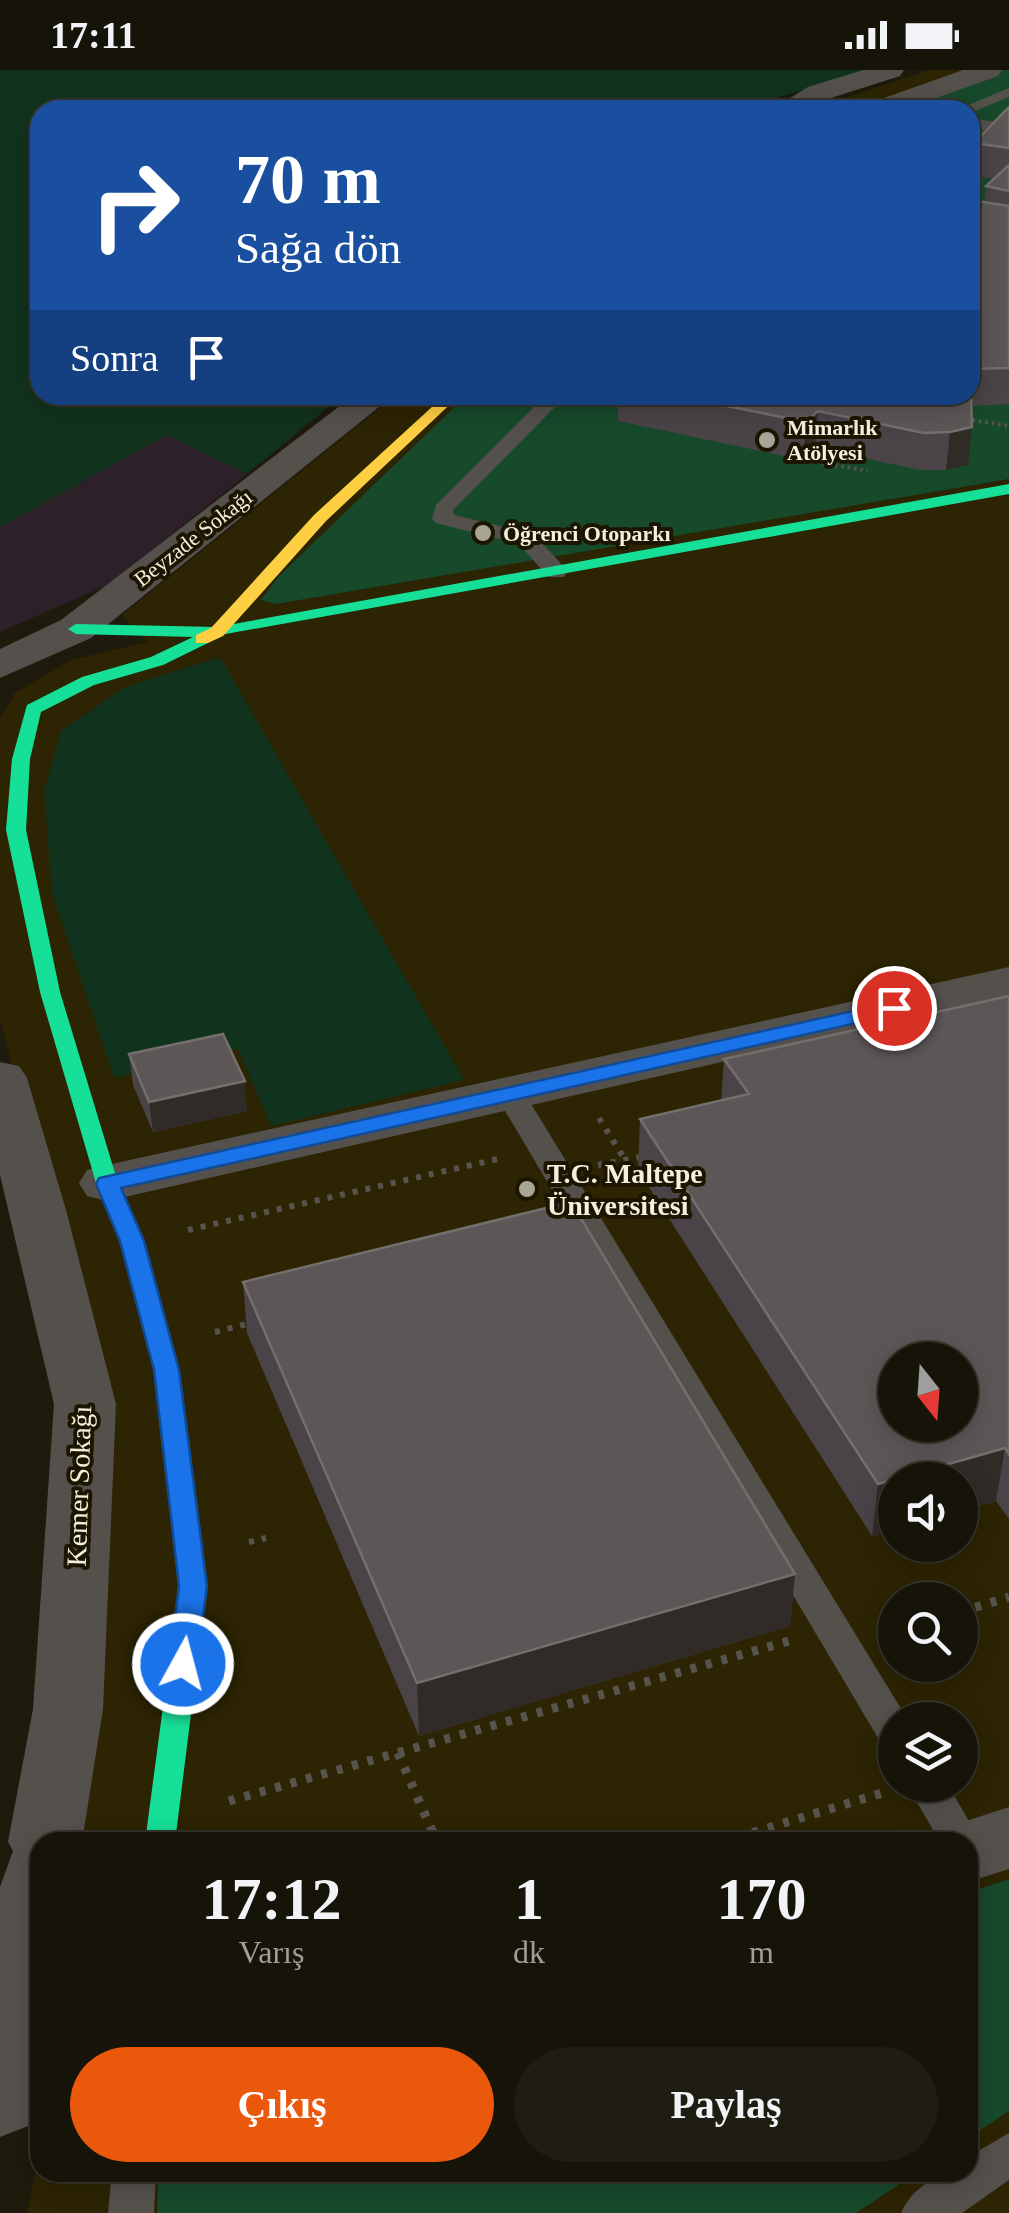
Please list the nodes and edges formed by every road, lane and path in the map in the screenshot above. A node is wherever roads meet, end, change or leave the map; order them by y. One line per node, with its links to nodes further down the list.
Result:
1 (892, 70): 4 (street)
2 (990, 70): 5 (street)
3 (1009, 92): 6 (lane)
4 (806, 100)
5 (904, 100)
6 (980, 104)
7 (980, 125): 8 (lane)
8 (1009, 129)
9 (363, 405): 18 (street, Beyzade Sokağı)
10 (442, 405): 19 (street)
11 (542, 405): 17 (lane)
12 (955, 417): 13 (path)
13 (1009, 426)
14 (842, 438): 16 (path)
15 (1009, 489): 16 (street)
16 (943, 499): 17 (street)
17 (556, 572): 19 (street)
18 (76, 630): 19 (street); 20 (street, Beyzade Sokağı)
19 (217, 632): 28 (street)
20 (0, 666)
21 (1009, 982): 23 (street)
22 (0, 1078): 44 (street, Kemer Sokağı)
23 (510, 1094): 26 (lane); 28 (street)
24 (595, 1111): 27 (path)
25 (662, 1152): 27 (path)
26 (550, 1160): 27 (path); 29 (path); 35 (lane)
27 (625, 1160)
28 (108, 1184): 29 (street)
29 (132, 1241): 31 (street)
30 (253, 1323): 31 (path)
31 (160, 1344): 43 (street)
32 (1009, 1597): 33 (path)
33 (978, 1606)
34 (802, 1658): 36 (path)
35 (878, 1704)
36 (398, 1753): 43 (path); 45 (path)
37 (872, 1776): 38 (path)
38 (878, 1786)
39 (878, 1794): 46 (path)
40 (887, 1802): 42 (path)
41 (937, 1802): 47 (lane)
42 (891, 1810)
43 (161, 1831)
44 (47, 1832)
45 (433, 1832)
46 (755, 1832)
47 (956, 1832)
48 (1009, 1838): 49 (street)
49 (978, 1848)
50 (30, 1928): 51 (street)
51 (0, 2100)
52 (1009, 2154): 53 (lane)
53 (978, 2176)
54 (134, 2182): 56 (lane)
55 (969, 2182): 57 (lane)
56 (132, 2213)
57 (924, 2213)

